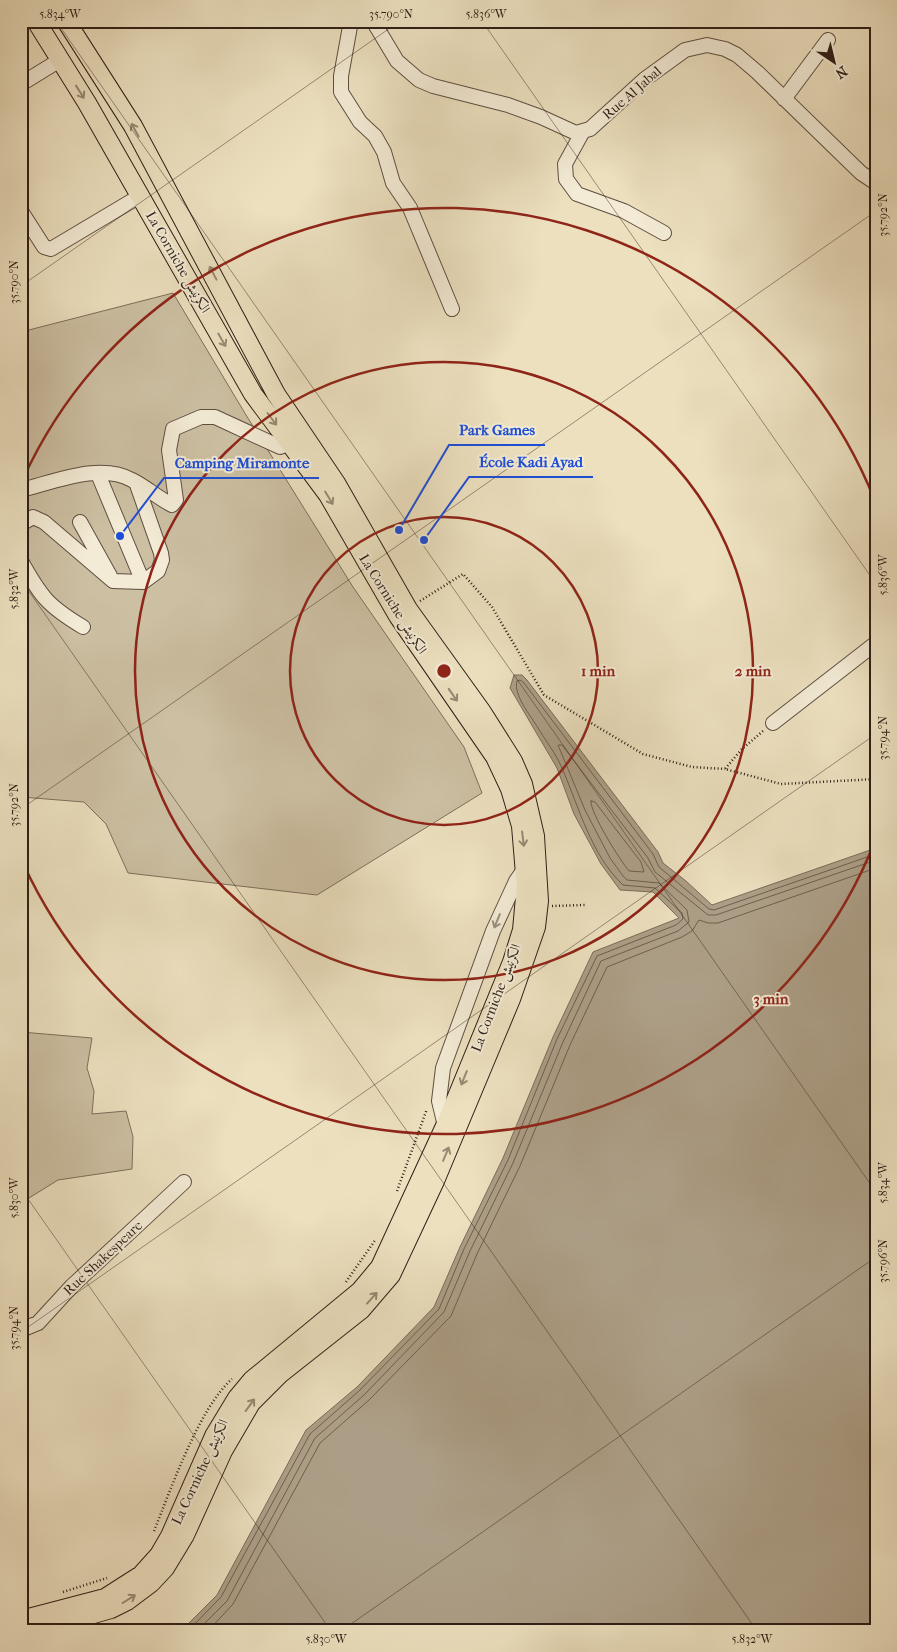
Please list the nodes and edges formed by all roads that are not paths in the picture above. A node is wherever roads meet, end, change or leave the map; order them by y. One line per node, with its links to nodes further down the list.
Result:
1 (36, 21): 6 (main road, La Corniche الكرنيش)
2 (66, 21): 15 (main road, La Corniche الكرنيش, one-way to 2)
3 (351, 21): 14 (street)
4 (373, 21): 9 (street)
5 (828, 40): 8 (street)
6 (60, 60): 7 (street); 11 (main road, La Corniche الكرنيش, one-way to 11)
7 (21, 84)
8 (784, 99): 9 (street, Rue Al Jabal); 10 (street, Rue Al Jabal)
9 (582, 133): 13 (street)
10 (876, 183)
11 (140, 196): 12 (street); 15 (main road, La Corniche الكرنيش, one-way to 15)
12 (21, 211)
13 (664, 233)
14 (452, 309)
15 (298, 441): 17 (street); 27 (main road, La Corniche الكرنيش, one-way to 27); 32 (main road, La Corniche الكرنيش, one-way to 15)
16 (98, 474): 17 (street); 18 (street); 23 (street)
17 (136, 482): 23 (street)
18 (21, 490)
19 (80, 522): 22 (street)
20 (21, 524): 22 (street)
21 (21, 560): 24 (street)
22 (113, 581): 23 (street)
23 (143, 582)
24 (84, 627)
25 (876, 643): 26 (street)
26 (773, 723)
27 (526, 868): 28 (main road, La Corniche الكرنيش, one-way to 28); 28 (street, one-way to 28)
28 (445, 1126): 31 (main road, La Corniche الكرنيش)
29 (184, 1182): 30 (street, Rue Shakespeare)
30 (21, 1330)
31 (21, 1620)
32 (34, 1631)

